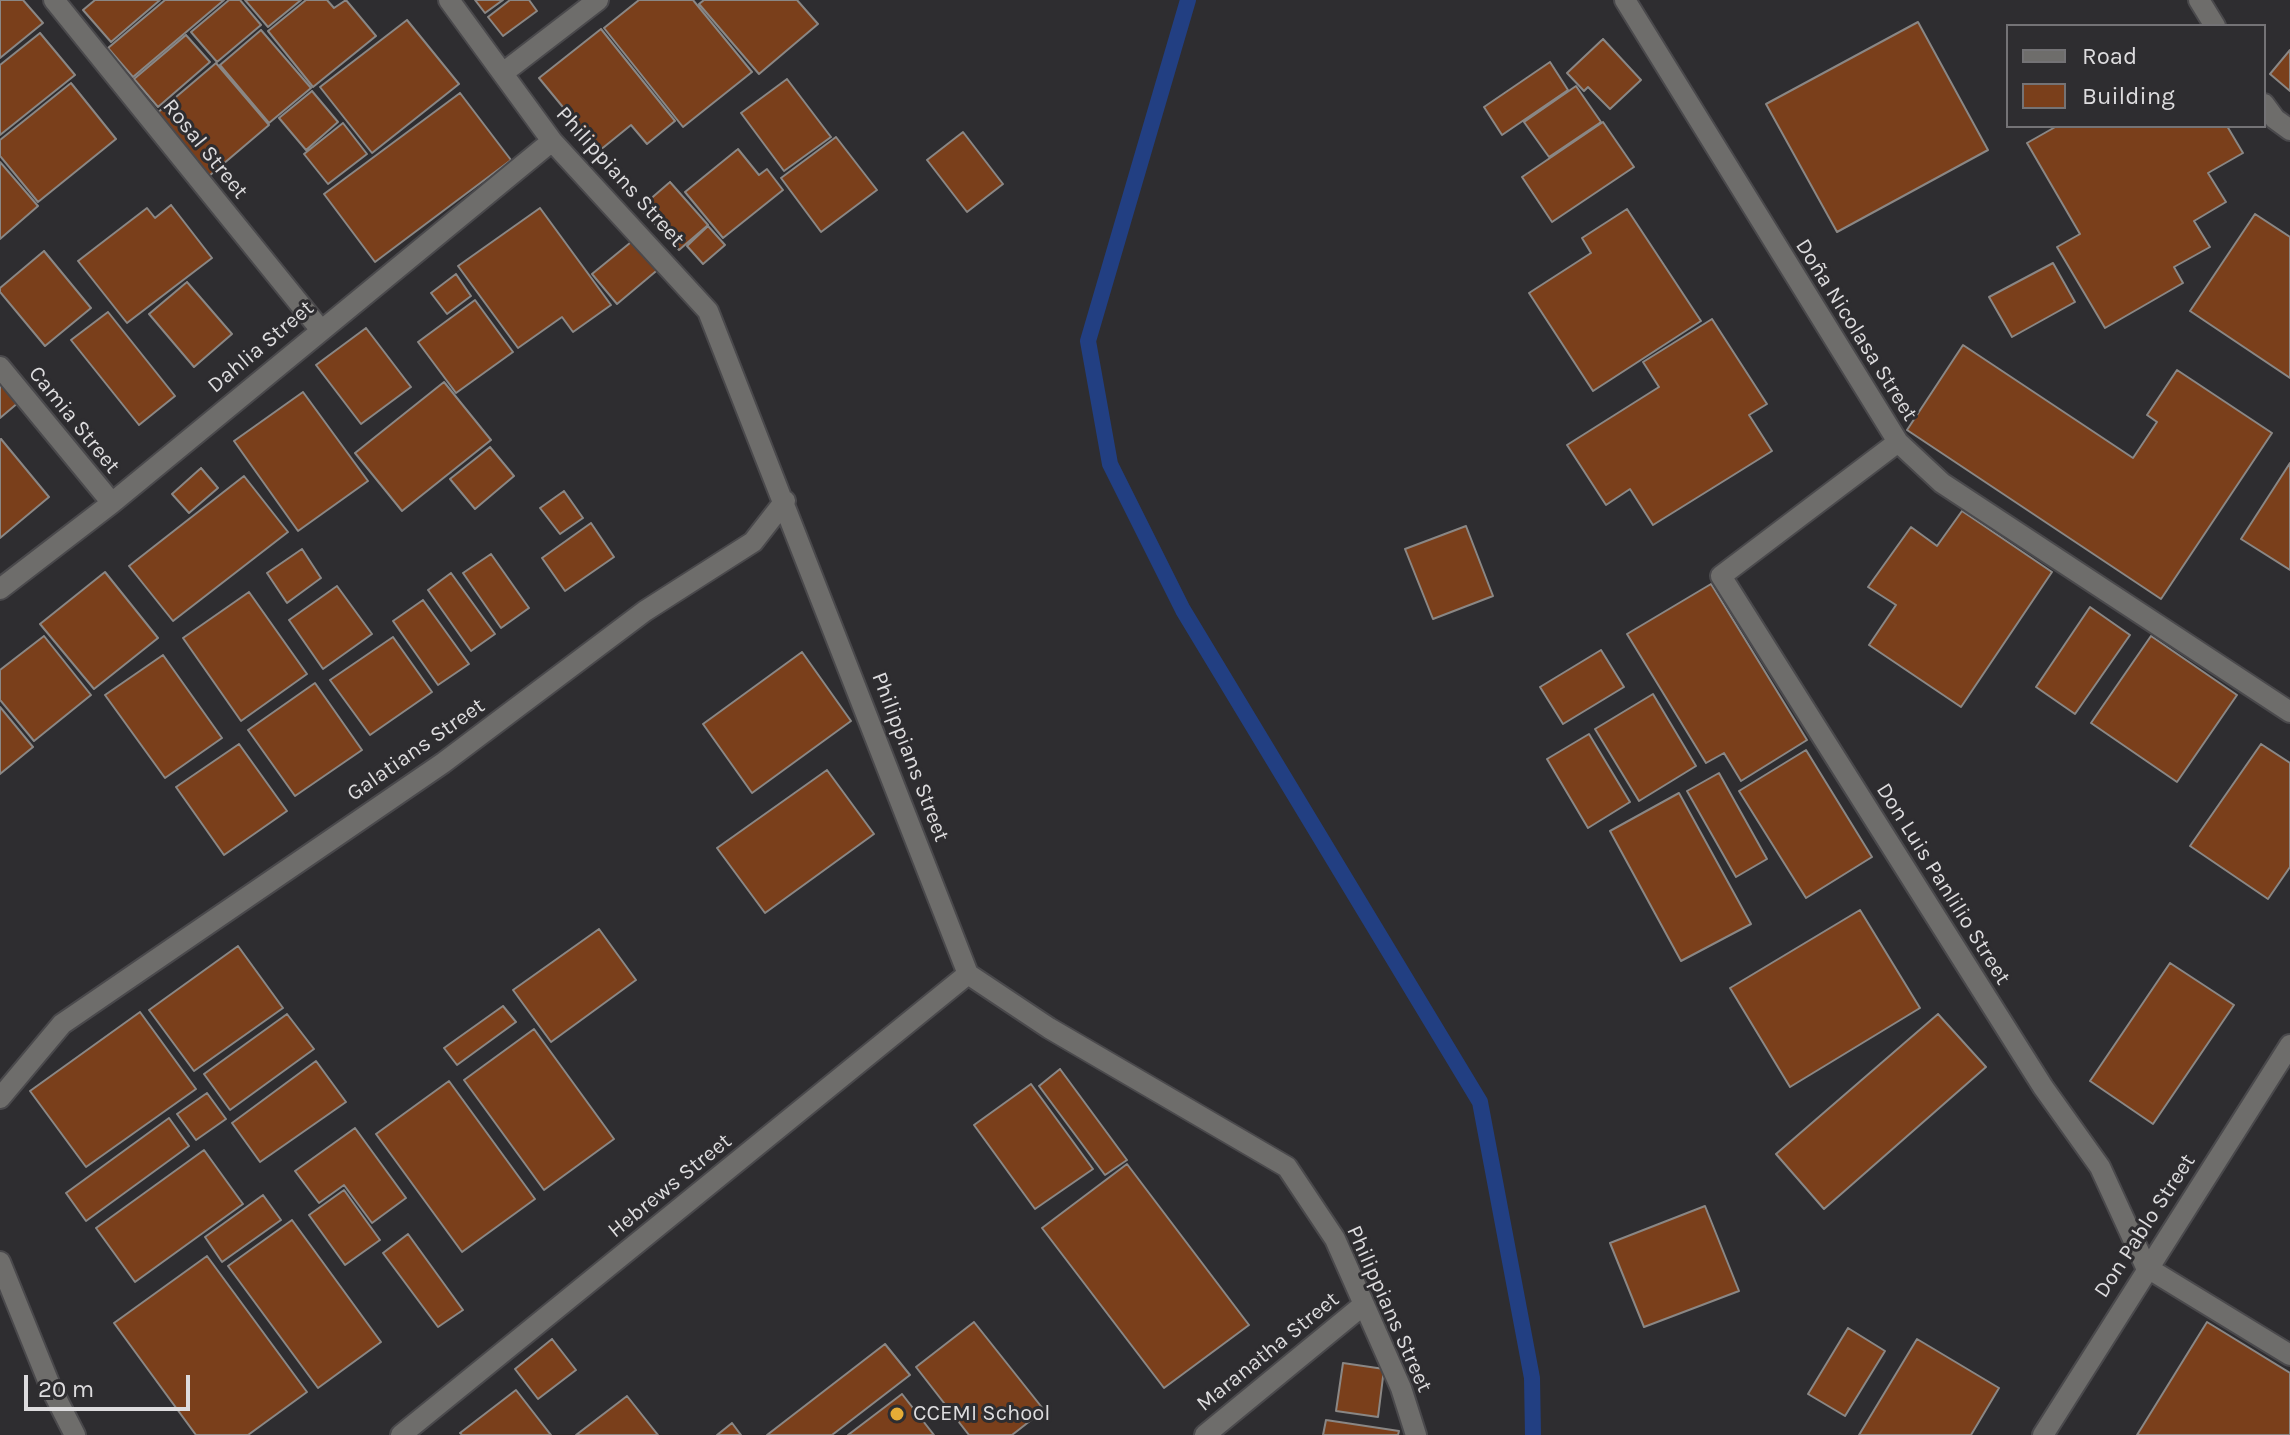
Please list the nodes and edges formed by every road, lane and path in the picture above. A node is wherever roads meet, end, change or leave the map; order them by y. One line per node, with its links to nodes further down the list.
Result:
1 (54, 0): 11 (street, Rosal Street)
2 (449, 0): 7 (street, Philippians Street)
3 (598, 0): 7 (street)
4 (1625, 0): 13 (street, Doña Nicolasa Street)
5 (2199, 0): 6 (street)
6 (2214, 24)
7 (503, 73): 10 (street, Philippians Street)
8 (2266, 107): 9 (street)
9 (2290, 130)
10 (552, 141): 11 (street, Dahlia Street); 14 (street, Philippians Street)
11 (320, 329): 15 (street, Dahlia Street)
12 (0, 367): 15 (street, Camia Street)
13 (1898, 442): 17 (street, Doña Nicolasa Street); 22 (street, Don Luis Panlilio Street)
14 (785, 501): 18 (street, Philippians Street); 20 (street, Galatians Street)
15 (112, 503): 16 (street, Dahlia Street)
16 (0, 589)
17 (2290, 712)
18 (968, 974): 23 (street, Philippians Street); 26 (street, Hebrews Street)
19 (2290, 1045): 22 (street, Don Pablo Street)
20 (0, 1098)
21 (0, 1262): 25 (street)
22 (2146, 1267): 24 (street); 29 (street, Don Pablo Street)
23 (1362, 1306): 27 (street, Maranatha Street); 28 (street, Philippians Street)
24 (2290, 1355)
25 (75, 1435)
26 (401, 1435)
27 (1205, 1435)
28 (1416, 1435)
29 (2043, 1435)

